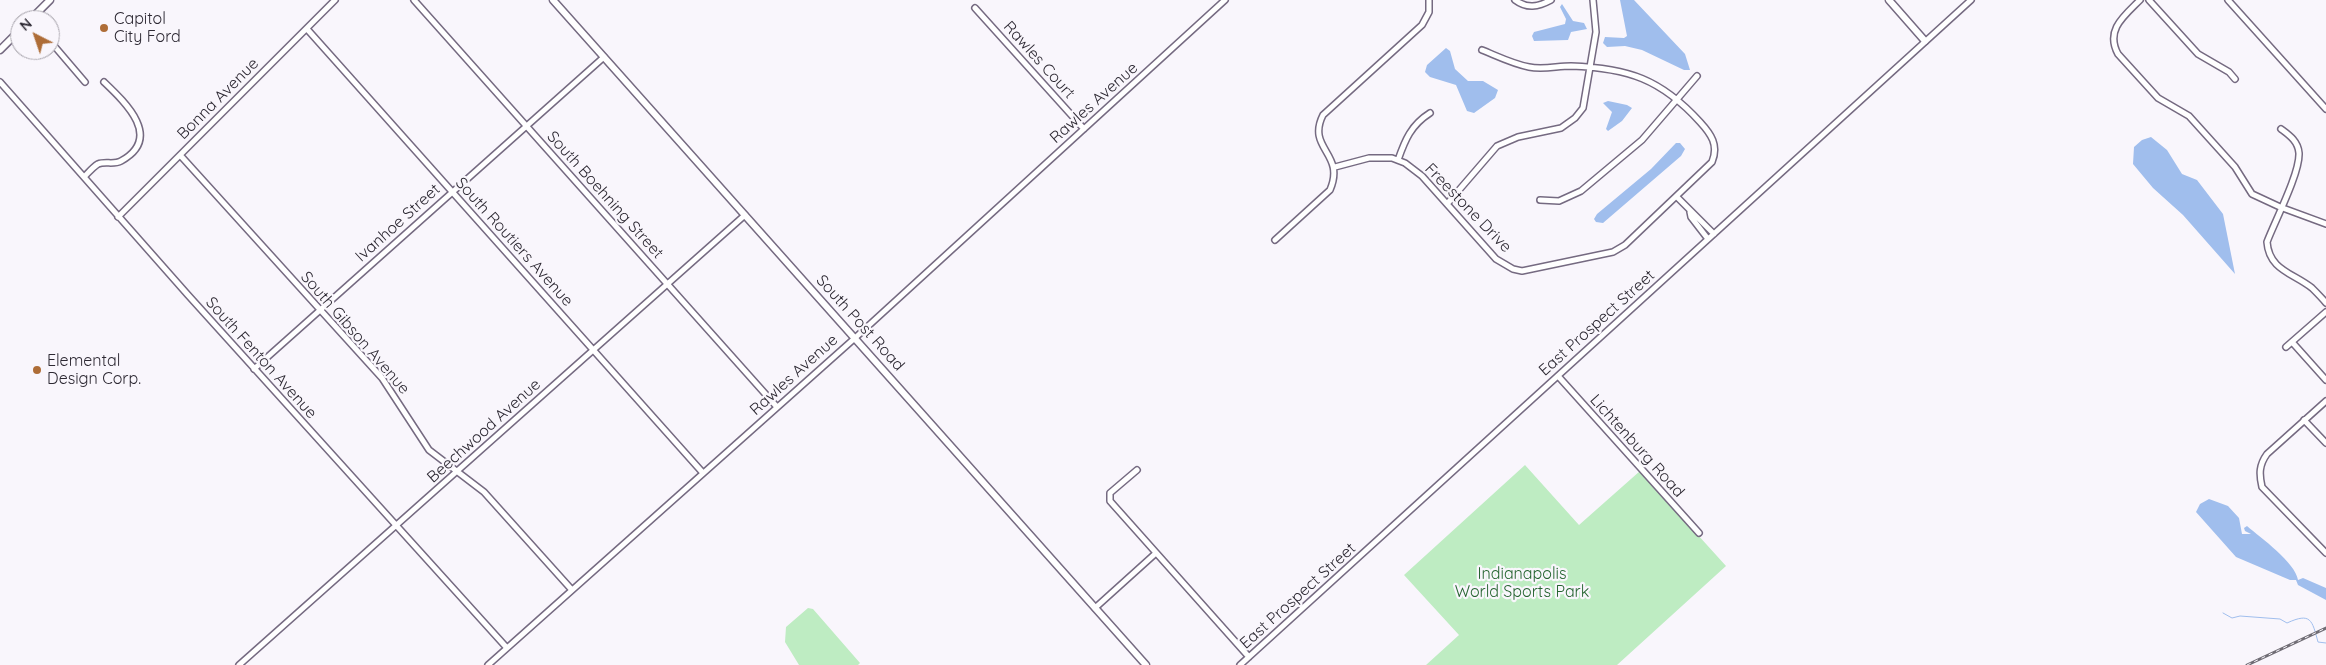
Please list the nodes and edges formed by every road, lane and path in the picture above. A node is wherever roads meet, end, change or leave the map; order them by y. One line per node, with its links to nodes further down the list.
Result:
1 (335, 0): 15 (street, Bonna Avenue)
2 (414, 0): 31 (street, South Boehning Street)
3 (553, 0): 21 (main road, South Post Road)
4 (1225, 0): 32 (street, Rawles Avenue)
5 (1429, 0): 36 (street)
6 (1514, 0): 7 (street)
7 (1551, 0)
8 (1593, 0): 22 (street)
9 (1889, 0): 17 (main road)
10 (1971, 0): 17 (street, East Prospect Street)
11 (2140, 0): 42 (street)
12 (2149, 0): 24 (street)
13 (2228, 0): 29 (street)
14 (975, 8): 32 (street, Rawles Court)
15 (307, 29): 34 (street, Bonna Avenue); 38 (street, South Routiers Avenue)
16 (10, 40): 18 (main road)
17 (1925, 41): 47 (street, East Prospect Street)
18 (0, 50)
19 (1482, 50): 22 (street)
20 (60, 52): 26 (street)
21 (604, 57): 31 (street, Ivanhoe Street); 44 (main road, South Post Road)
22 (1591, 68): 28 (street); 41 (street)
23 (1697, 76): 28 (street)
24 (2234, 79)
25 (0, 82): 37 (street, South Fenton Avenue)
26 (85, 82)
27 (104, 82): 37 (street)
28 (1678, 99): 39 (street); 40 (street)
29 (2326, 109)
30 (1430, 113): 35 (street)
31 (527, 125): 38 (street, Ivanhoe Street); 50 (street, South Boehning Street)
32 (1084, 129): 54 (street, Rawles Avenue)
33 (2281, 129): 42 (street)
34 (180, 155): 45 (street, Bonna Avenue); 52 (street, South Gibson Avenue)
35 (1398, 160): 36 (street, Freestone Drive); 41 (street, Freestone Drive)
36 (1335, 168): 49 (street)
37 (84, 177): 45 (street, South Fenton Avenue)
38 (452, 192): 52 (street, Ivanhoe Street); 57 (street, South Routiers Avenue)
39 (1677, 197): 41 (street, Freestone Drive); 43 (street)
40 (1540, 200)
41 (1446, 204)
42 (2280, 208): 46 (street); 51 (street)
43 (1690, 212): 47 (street); 48 (street)
44 (745, 215): 50 (street, Beechwood Avenue); 54 (main road, South Post Road)
45 (118, 217): 58 (street, South Fenton Avenue)
46 (2326, 224)
47 (1714, 234): 48 (street, East Prospect Street)
48 (1708, 239): 59 (street, East Prospect Street)
49 (1275, 240)
50 (668, 284): 57 (street, Beechwood Avenue); 62 (street, South Boehning Street)
51 (2326, 303)
52 (320, 310): 58 (street, Ivanhoe Street); 66 (street, South Gibson Avenue)
53 (2326, 312): 55 (street)
54 (855, 338): 62 (street, Rawles Avenue); 73 (main road, South Post Road)
55 (2292, 342): 56 (street); 60 (street)
56 (2286, 346)
57 (593, 350): 66 (street, Beechwood Avenue); 67 (street, South Routiers Avenue)
58 (254, 369): 68 (street, South Fenton Avenue)
59 (1558, 376): 69 (street, Lichtenburg Road); 75 (street, East Prospect Street)
60 (2326, 380)
61 (2326, 401): 63 (street)
62 (777, 407): 67 (street, Rawles Avenue)
63 (2304, 420): 64 (street); 71 (street)
64 (2326, 443)
65 (1137, 470): 70 (street)
66 (457, 471): 68 (street, Beechwood Avenue); 72 (street, South Gibson Avenue)
67 (703, 473): 72 (street, Rawles Avenue)
68 (396, 526): 74 (street, South Fenton Avenue); 76 (street, Beechwood Avenue)
69 (1699, 533)
70 (1156, 553): 73 (street); 75 (street)
71 (2326, 553)
72 (572, 590): 74 (street, Rawles Avenue)
73 (1095, 608): 78 (main road, South Post Road)
74 (507, 648): 77 (street, Rawles Avenue)
75 (1249, 657): 79 (street, East Prospect Street)
76 (239, 665)
77 (488, 665)
78 (1146, 665)
79 (1240, 665)

